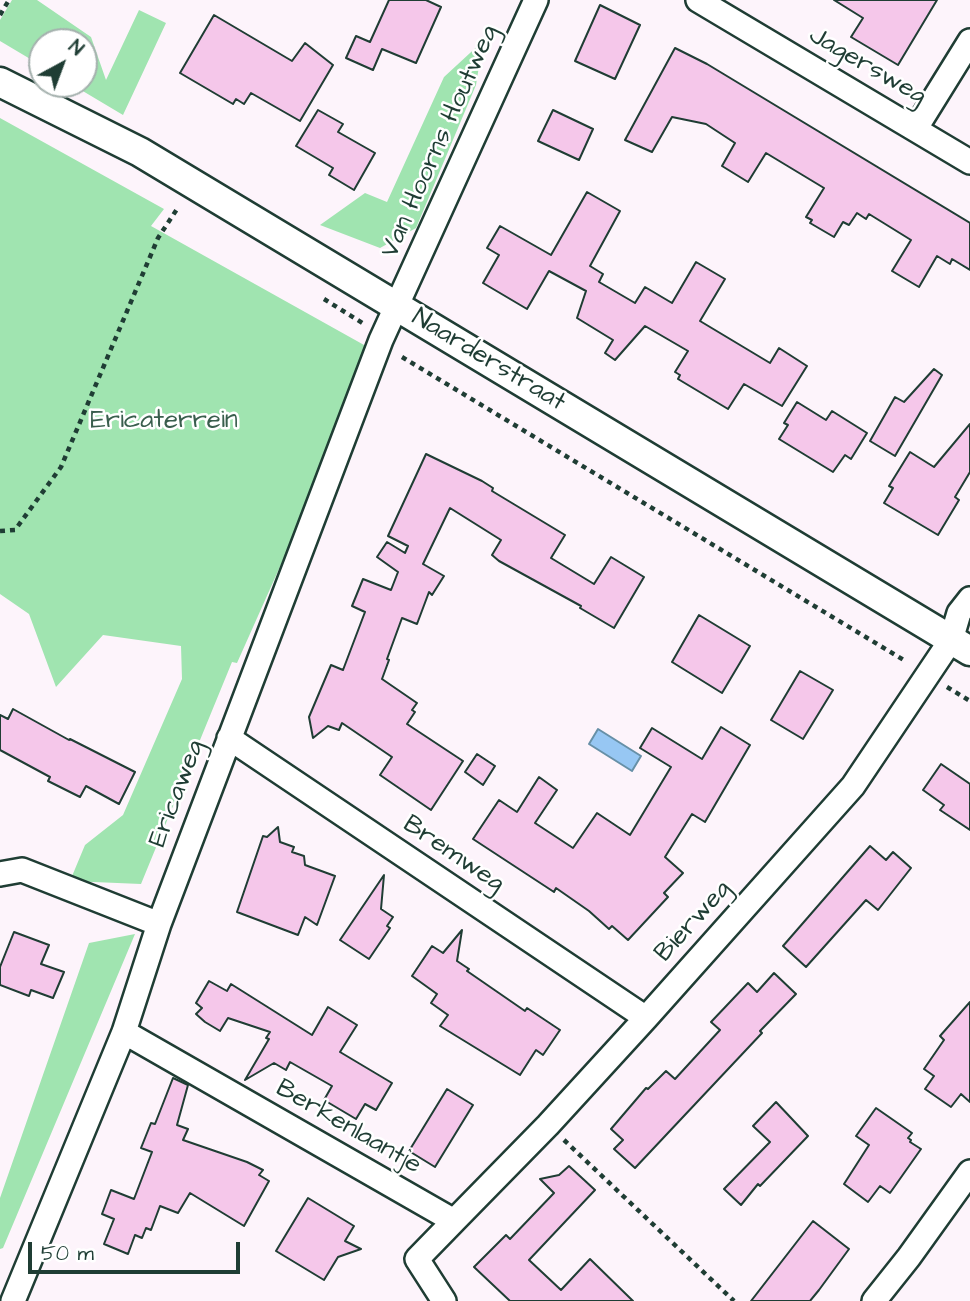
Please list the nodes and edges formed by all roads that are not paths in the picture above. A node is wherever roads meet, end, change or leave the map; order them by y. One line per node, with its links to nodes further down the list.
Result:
1 (536, 0): 7 (street, Van Hoorns Houtweg)
2 (698, 0): 5 (street, Jagersweg)
3 (970, 41): 5 (street)
4 (0, 82): 7 (street, Naarderstraat)
5 (916, 128): 6 (street, Jagersweg)
6 (970, 162)
7 (396, 306): 9 (street, Naarderstraat); 10 (street, Ericaweg)
8 (970, 599): 9 (street, Bierweg)
9 (960, 646): 13 (street, Bierweg)
10 (229, 738): 12 (street, Ericaweg); 13 (street, Bremweg)
11 (0, 874): 12 (street)
12 (159, 924): 14 (street, Ericaweg)
13 (646, 1018): 16 (street, Bierweg)
14 (124, 1032): 16 (street, Berkenlaantje); 17 (street, Ericaweg)
15 (970, 1172): 19 (street)
16 (454, 1221): 18 (street)
17 (13, 1301)
18 (444, 1301)
19 (874, 1301)

